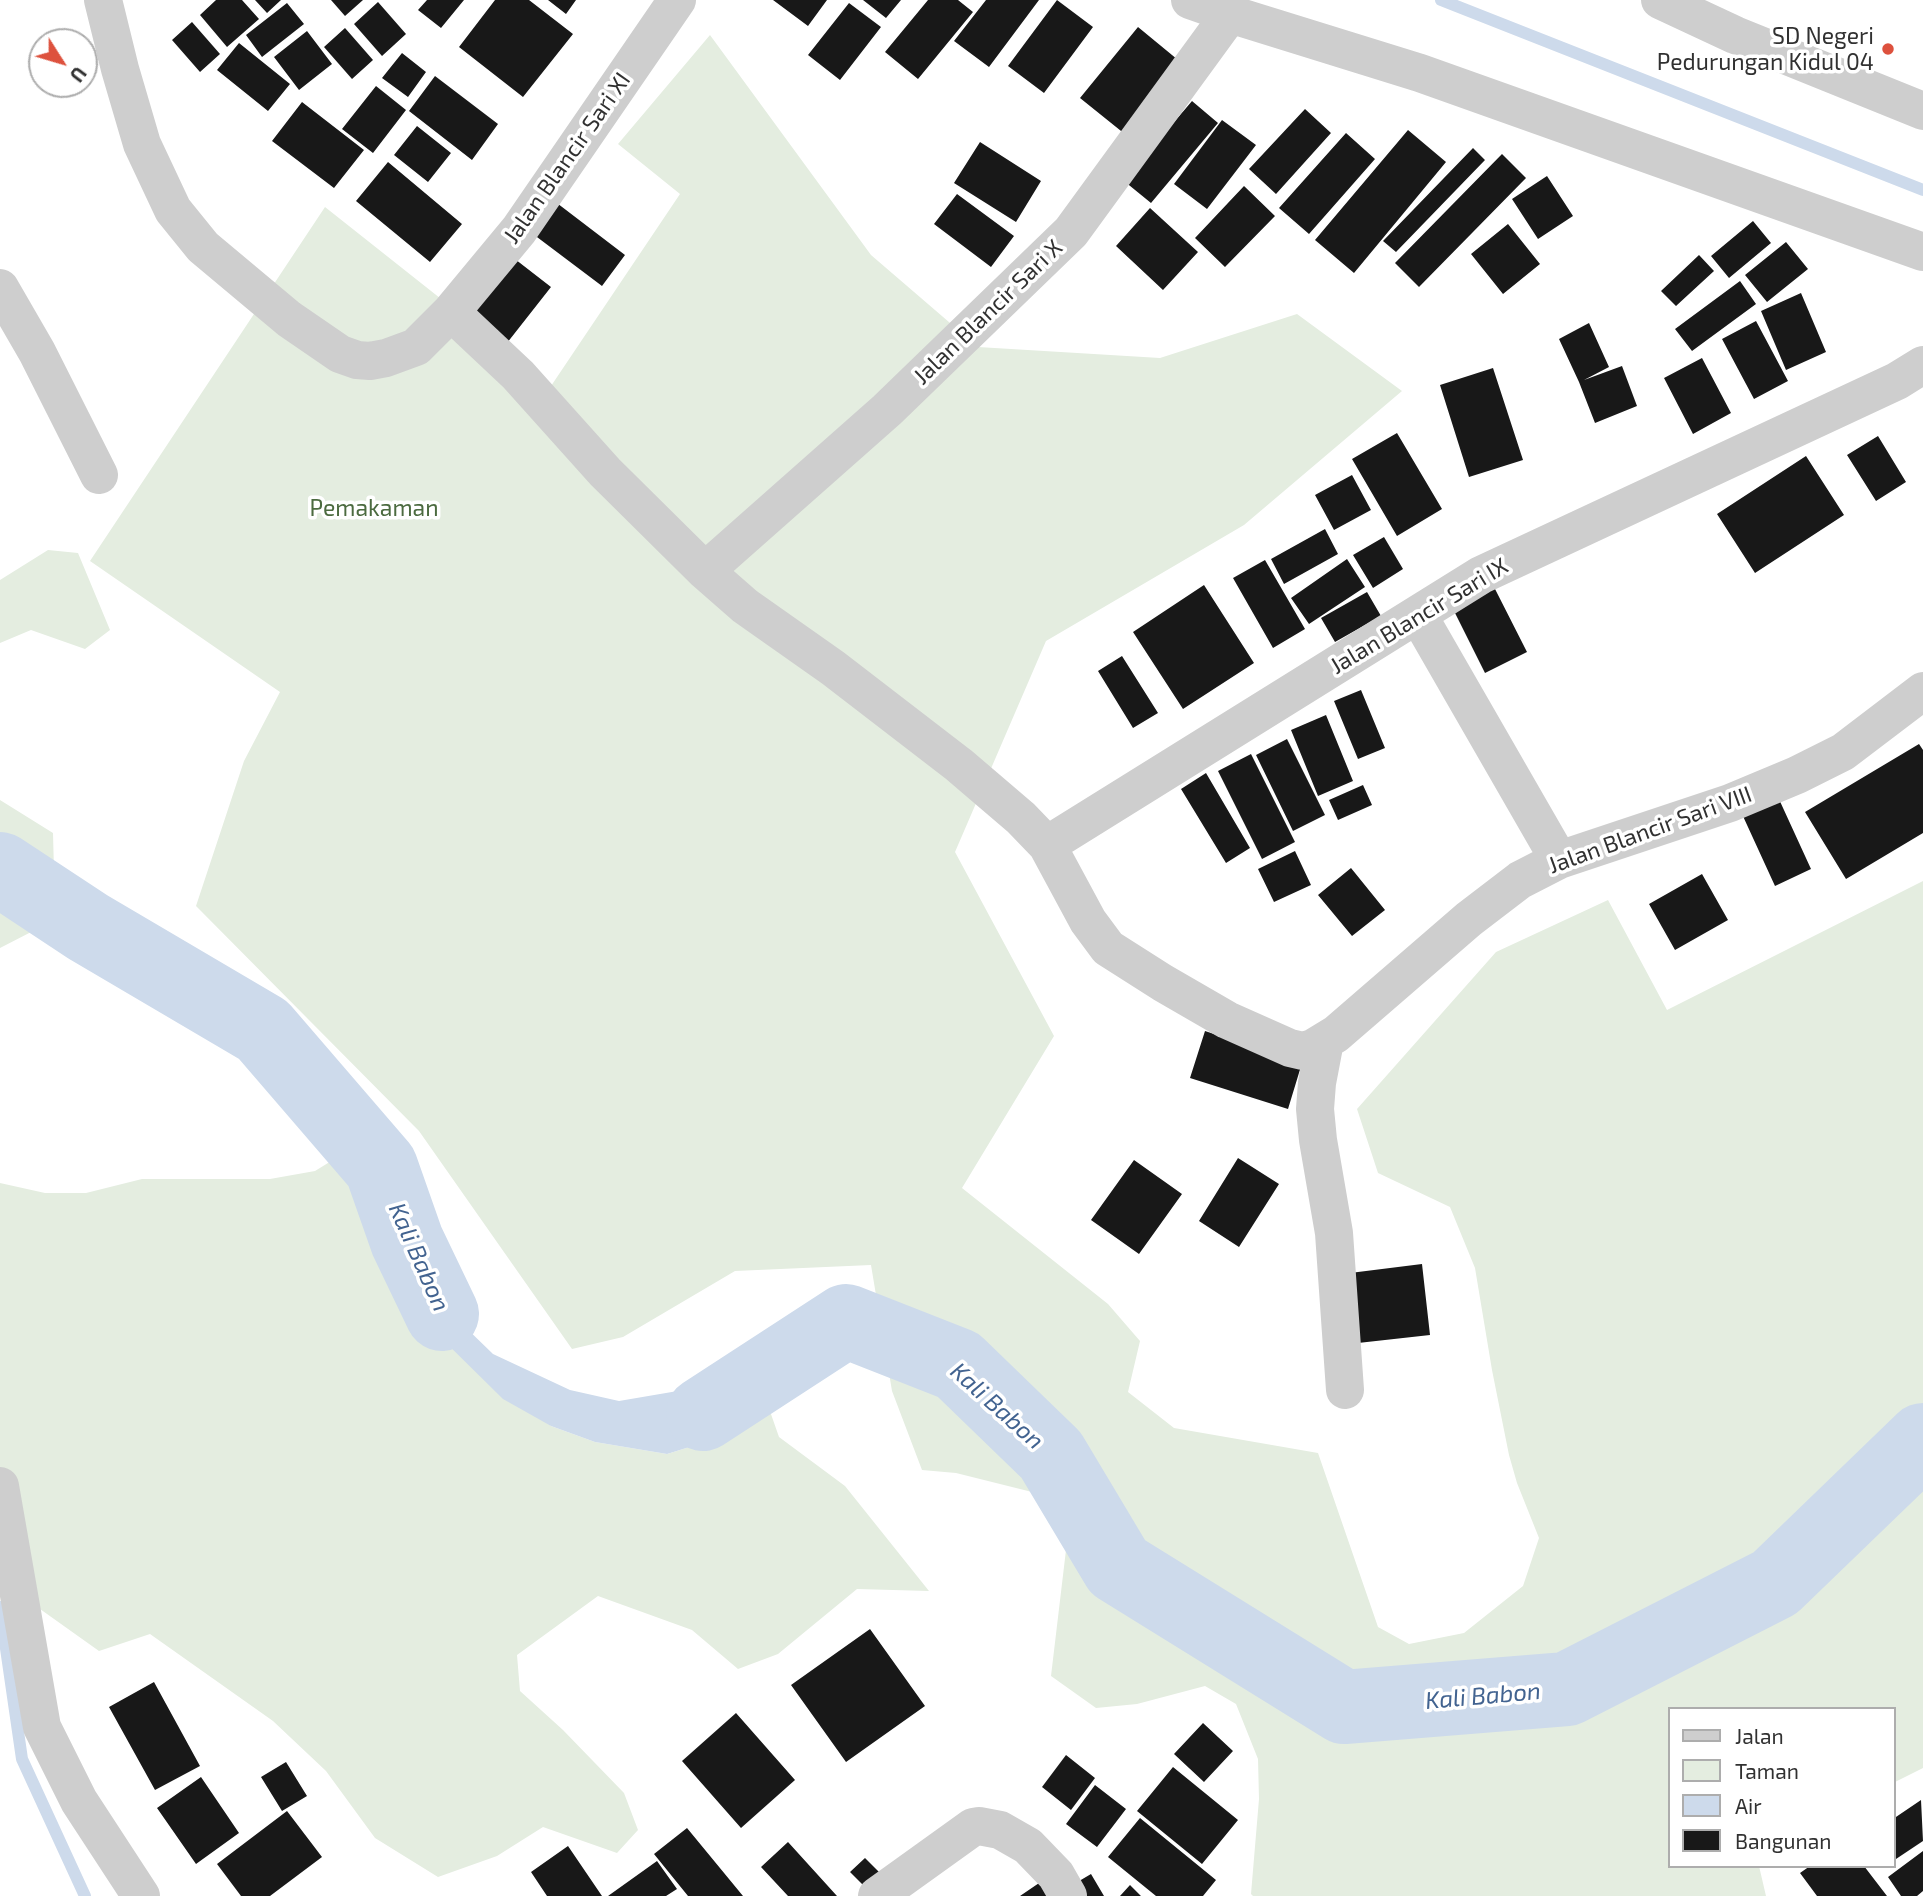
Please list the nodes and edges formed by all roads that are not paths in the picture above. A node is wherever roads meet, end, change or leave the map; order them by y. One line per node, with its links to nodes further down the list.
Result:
1 (103, 0): 9 (street, Jalan Blancir Sari XI)
2 (677, 0): 9 (street, Jalan Blancir Sari XI)
3 (1191, 0): 5 (street)
4 (1660, 0): 6 (street)
5 (1230, 14): 7 (street); 12 (street, Jalan Blancir Sari X)
6 (1923, 111)
7 (1923, 252)
8 (0, 288): 11 (street)
9 (451, 312): 12 (street)
10 (1923, 365): 13 (street, Jalan Blancir Sari IX)
11 (99, 475)
12 (705, 570): 15 (street)
13 (1418, 615): 15 (street, Jalan Blancir Sari IX); 16 (street)
14 (1923, 691): 16 (street, Jalan Blancir Sari VIII)
15 (1046, 845): 17 (street)
16 (1559, 860): 17 (street, Jalan Blancir Sari VIII)
17 (1325, 1041): 18 (street)
18 (1345, 1390)
19 (0, 1486): 20 (street)
20 (141, 1896)
21 (877, 1896): 22 (street)
22 (1069, 1896)

